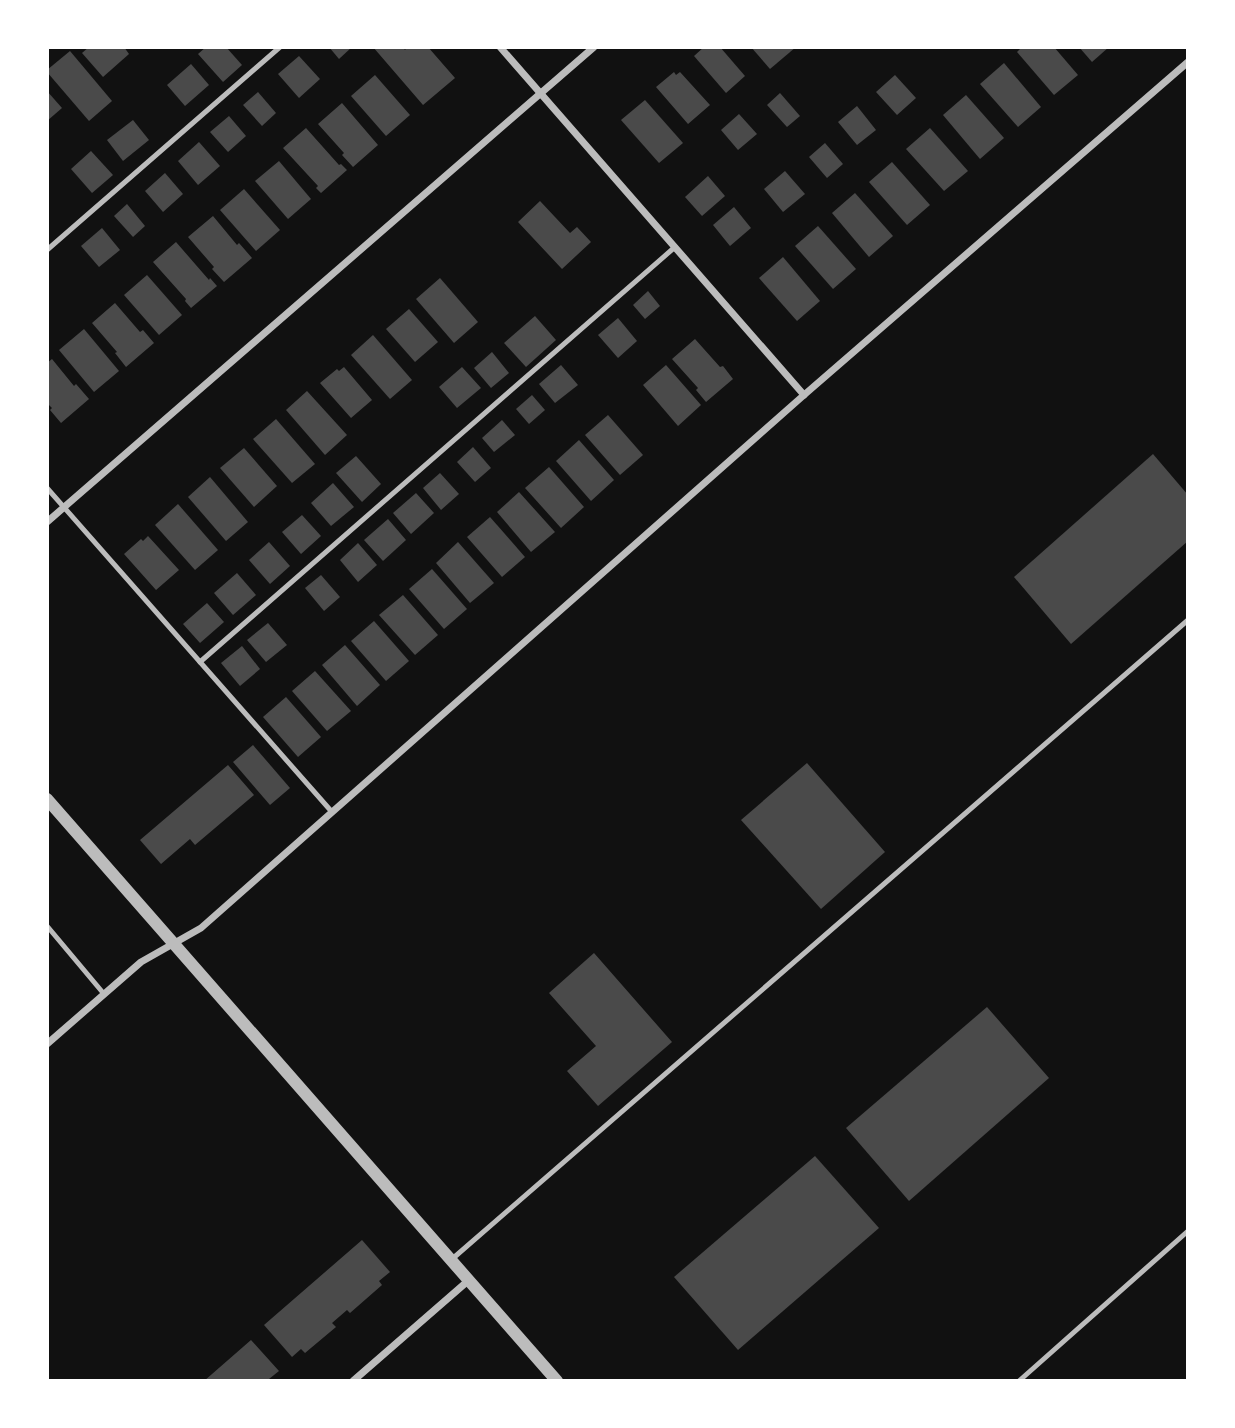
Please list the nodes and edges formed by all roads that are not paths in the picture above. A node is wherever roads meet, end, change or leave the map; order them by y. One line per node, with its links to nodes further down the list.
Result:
1 (281, 47): 7 (lane)
2 (500, 47): 5 (street)
3 (594, 47): 5 (street)
4 (1188, 62): 8 (street)
5 (542, 94): 6 (street); 10 (street)
6 (675, 247): 8 (street); 13 (lane)
7 (47, 250)
8 (804, 395): 15 (street)
9 (47, 488): 10 (lane)
10 (64, 508): 11 (street); 13 (lane)
11 (47, 522)
12 (1188, 620): 21 (lane)
13 (200, 662): 15 (lane)
14 (47, 799): 17 (street)
15 (332, 813): 17 (street)
16 (47, 926): 18 (lane)
17 (174, 943): 18 (street); 21 (street)
18 (104, 994): 19 (street)
19 (48, 1043)
20 (1188, 1231): 25 (lane)
21 (451, 1260): 22 (street)
22 (469, 1280): 23 (street); 24 (street)
23 (353, 1381)
24 (558, 1381)
25 (1019, 1381)

